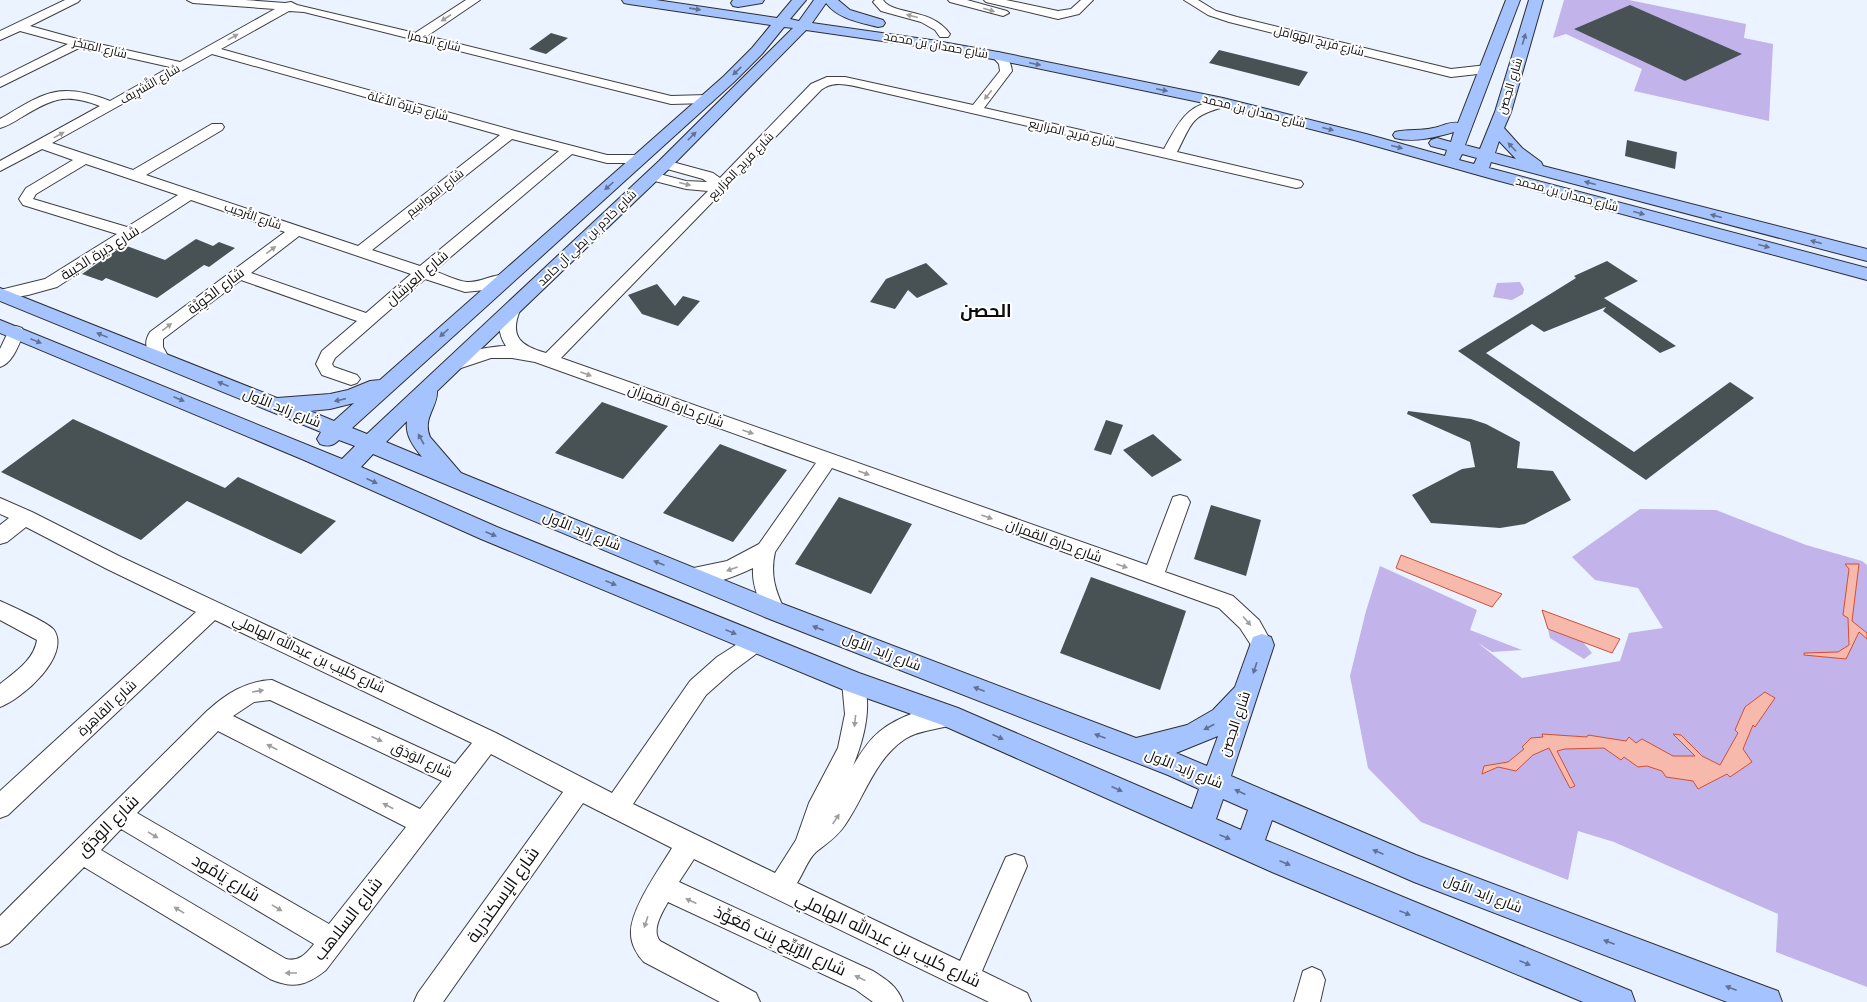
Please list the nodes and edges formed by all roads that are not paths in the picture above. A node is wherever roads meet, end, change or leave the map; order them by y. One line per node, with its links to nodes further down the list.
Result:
1 (74, 0): 23 (street)
2 (194, 0): 16 (street, شارع الحَمرا)
3 (474, 0): 27 (street, one-way to 27)
4 (629, 0): 20 (main road, شارع حمدان بن محمد, one-way to 20)
5 (718, 0): 17 (main road, شارع حمدان بن محمد)
6 (757, 0): 17 (main road)
7 (821, 0): 21 (main road, شارع خادم بن بطي آل حامد)
8 (831, 0): 22 (main road)
9 (954, 0): 18 (street, one-way to 18)
10 (990, 0): 18 (street)
11 (1087, 0): 18 (street)
12 (1190, 0): 34 (street, شارع فريج الهوامل)
13 (1513, 0): 33 (main road, شارع الحِصن)
14 (1536, 0): 46 (main road, شارع الحِصن, one-way to 14)
15 (879, 2): 25 (street, one-way to 15)
16 (294, 3): 27 (street, شارع الحَمرا); 29 (street, شارع التَّشرِيف, one-way to 16)
17 (738, 3): 19 (main road, شارع حمدان بن محمد)
18 (1023, 8)
19 (790, 11): 20 (main road, شارع حمدان بن محمد); 21 (main road, شارع حمدان بن محمد); 30 (main road, شارع خادم بن بطي آل حامد)
20 (725, 13): 30 (main road)
21 (808, 19): 22 (main road, شارع حمدان بن محمد); 24 (main road, شارع حمدان بن محمد); 30 (main road, شارع خادم بن بطي آل حامد)
22 (878, 23): 25 (main road, شارع حمدان بن محمد)
23 (19, 27): 26 (street); 28 (street, شارع المِبخَر)
24 (859, 32): 30 (main road); 31 (main road, شارع حمدان بن محمد)
25 (944, 34): 48 (main road, شارع حمدان بن محمد)
26 (0, 36)
27 (418, 36): 38 (street, شارع الحَمرا)
28 (79, 43): 32 (street, شارع المِبخَر); 35 (street)
29 (210, 50): 32 (street, شارع التَّشرِيف); 47 (street, شارع جزيرة الأغلة)
30 (764, 54): 37 (main road, شارع خادم بن بطي آل حامد, one-way to 37); 76 (main road, شارع خادم بن بطي آل حامد, one-way to 30)
31 (998, 56): 39 (main road, شارع حمدان بن محمد, one-way to 39); 41 (street, one-way to 41)
32 (182, 66): 40 (street, شارع التَّشرِيف)
33 (1487, 69): 34 (street, شارع فريج الهوامل); 36 (main road, شارع الحِصن)
34 (1452, 73): 36 (street, شارع فريج الهوامل)
35 (0, 83)
36 (1479, 91): 43 (main road, شارع الحِصن)
37 (707, 99): 38 (street, شارع الحَمرا); 42 (main road, شارع خادم بن بطي آل حامد)
38 (671, 100): 42 (street, شارع الحَمرا)
39 (1223, 103): 51 (street); 52 (main road, شارع حمدان بن محمد, one-way to 52)
40 (112, 106): 44 (street); 49 (street, شارع التَّشرِيف, one-way to 40)
41 (975, 111): 51 (street, شارع فريج المزاريع); 81 (street, شارع فريج المزاريع)
42 (691, 114): 55 (main road, شارع خادم بن بطي آل حامد)
43 (1467, 120): 48 (main road); 52 (main road, شارع الحِصن)
44 (0, 124)
45 (217, 128): 60 (street)
46 (1497, 129): 56 (main road, شارع الحِصن); 59 (main road, one-way to 46)
47 (510, 134): 50 (street, شارع جزيرة الأغلة); 67 (street, شارع المَواسِم)
48 (1401, 135): 52 (main road, شارع حمدان بن محمد)
49 (41, 144): 53 (street, شارع التَّرحِيب); 57 (street, شارع التَّشرِيف)
50 (570, 149): 54 (street, شارع جزيرة الأغلة); 69 (street, شارع العِرشان)
51 (1169, 154): 61 (street, شارع فريج المزاريع)
52 (1453, 155): 56 (main road, شارع حمدان بن محمد)
53 (84, 159): 60 (street, شارع التَّرحِيب); 64 (street)
54 (606, 159): 55 (street, شارع جزيرة الأغلة); 58 (street, شارع جزيرة الأغلة)
55 (640, 159): 58 (main road, شارع خادم بن بطي آل حامد)
56 (1482, 163): 59 (main road, شارع حمدان بن محمد); 71 (main road, شارع حمدان بن محمد, one-way to 71)
57 (1, 166)
58 (624, 173): 72 (main road, شارع خادم بن بطي آل حامد, one-way to 72)
59 (1554, 174): 66 (main road, شارع حمدان بن محمد, one-way to 59)
60 (134, 176): 62 (street, شارع التَّرحِيب)
61 (1296, 184)
62 (190, 194): 63 (street, شارع التَّرحِيب); 64 (street, شارع دَيرة الحَيبة)
63 (297, 230): 67 (street, شارع التَّرحِيب); 70 (street, شارع الحُوِيَّة, one-way to 63)
64 (130, 233): 74 (street, شارع دَيرة الحَيبة)
65 (1867, 239): 66 (main road)
66 (1842, 248): 68 (main road, شارع حمدان بن محمد)
67 (360, 252): 69 (street, شارع التَّرحِيب)
68 (1867, 255)
69 (422, 273): 73 (street, شارع التَّرحِيب); 77 (street, شارع العِرشان)
70 (240, 274): 77 (street); 80 (street, شارع الحُوِيَّة, one-way to 70)
71 (1867, 274)
72 (504, 280): 73 (street, شارع التَّرحِيب); 75 (main road, شارع خادم بن بطي آل حامد)
73 (465, 287): 75 (street)
74 (1, 295): 80 (main road, شارع زايد الأول, one-way to 74)
75 (473, 307): 84 (main road, شارع خادم بن بطي آل حامد, one-way to 84)
76 (512, 310): 79 (street, شارع حارة القمزان); 83 (main road, شارع خادم بن بطي آل حامد)
77 (368, 319): 85 (street, شارع العِرشان)
78 (8, 329): 82 (street); 90 (main road, one-way to 90)
79 (525, 352): 81 (street, شارع حارة القمزان); 83 (street, شارع حارة القمزان)
80 (161, 358): 87 (main road, شارع زايد الأول, one-way to 80)
81 (549, 360): 91 (street, شارع حارة القمزان, one-way to 91)
82 (0, 361)
83 (455, 364): 86 (main road, شارع خادم بن بطي آل حامد)
84 (401, 372): 87 (main road, one-way to 87); 88 (main road, شارع خادم بن بطي آل حامد)
85 (351, 380)
86 (431, 385): 89 (main road, شارع خادم بن بطي آل حامد); 93 (main road, one-way to 86)
87 (270, 403): 88 (main road, شارع زايد الأول)
88 (337, 430): 89 (main road, شارع زايد الأول); 90 (main road, شارع خادم بن بطي آل حامد)
89 (372, 444): 92 (main road, شارع خادم بن بطي آل حامد); 93 (main road, شارع زايد الأول)
90 (311, 454): 92 (main road)
91 (828, 460): 98 (street); 100 (street, شارع حارة القمزان, one-way to 100)
92 (345, 469): 104 (main road, one-way to 104)
93 (456, 479): 99 (main road, شارع زايد الأول, one-way to 93)
94 (1180, 502): 100 (street)
95 (0, 505): 96 (street, شارع كليب بن عبدالله الهاملي)
96 (24, 517): 97 (street); 101 (street, شارع كليب بن عبدالله الهاملي)
97 (0, 536)
98 (766, 550): 99 (street, one-way to 99); 103 (street)
99 (691, 576): 103 (main road, شارع زايد الأول)
100 (1153, 576): 105 (street, شارع حارة القمزان, one-way to 105)
101 (213, 609): 111 (street, شارع كليب بن عبدالله الهاملي); 117 (street, شارع القاهِرة)
102 (0, 610): 108 (street)
103 (775, 611): 112 (main road, شارع زايد الأول, one-way to 103)
104 (756, 642): 106 (main road); 118 (street)
105 (1262, 645): 107 (main road, شارع الحِصن, one-way to 107)
106 (853, 682): 110 (main road); 123 (street, شارع كليب بن عبدالله الهاملي, one-way to 123)
107 (1247, 691): 112 (main road, one-way to 112); 114 (main road, شارع الحِصن)
108 (0, 697)
109 (220, 714): 113 (street, شارع الوَدَق, one-way to 113); 119 (street, شارع الوَدَق); 120 (street, one-way to 109)
110 (949, 716): 121 (main road, one-way to 121); 123 (street, شارع كليب بن عبدالله الهاملي, one-way to 110)
111 (488, 740): 113 (street, شارع السلاهب); 115 (street, شارع كليب بن عبدالله الهاملي)
112 (1137, 750): 114 (main road, شارع زايد الأول)
113 (458, 777): 120 (street, شارع السلاهب)
114 (1215, 781): 116 (main road, شارع زايد الأول, one-way to 114); 121 (main road, شارع الحِصن)
115 (579, 789): 118 (street, شارع كليب بن عبدالله الهاملي); 132 (street, شارع الإسكندرية)
116 (1264, 803): 124 (main road); 137 (main road, شارع زايد الأول, one-way to 116)
117 (0, 807)
118 (616, 808): 122 (street, شارع كليب بن عبدالله الهاملي)
119 (119, 815): 125 (street, شارع الوَدَق); 130 (street, شارع يَامُود, one-way to 130)
120 (423, 823): 130 (street, شارع السلاهب)
121 (1200, 826): 124 (main road, one-way to 124)
122 (689, 844): 127 (street); 128 (street, شارع كليب بن عبدالله الهاملي)
123 (808, 844): 128 (street, شارع كليب بن عبدالله الهاملي)
124 (1249, 847): 136 (main road, one-way to 136)
125 (82, 852): 129 (street, شارع الوَدَق); 130 (street, شارع السلاهب, one-way to 125)
126 (1015, 866): 131 (street)
127 (664, 888): 133 (street, one-way to 133); 134 (street, شارع الرُّبَيِّع بِنت مُعَوِّذ, one-way to 127)
128 (780, 888): 131 (street, شارع كليب بن عبدالله الهاملي)
129 (0, 934)
130 (328, 947)
131 (966, 977): 135 (street, شارع كليب بن عبدالله الهاملي)
132 (427, 1002)
133 (747, 1002)
134 (890, 1002)
135 (1018, 1002)
136 (1620, 1002)
137 (1767, 1002)

